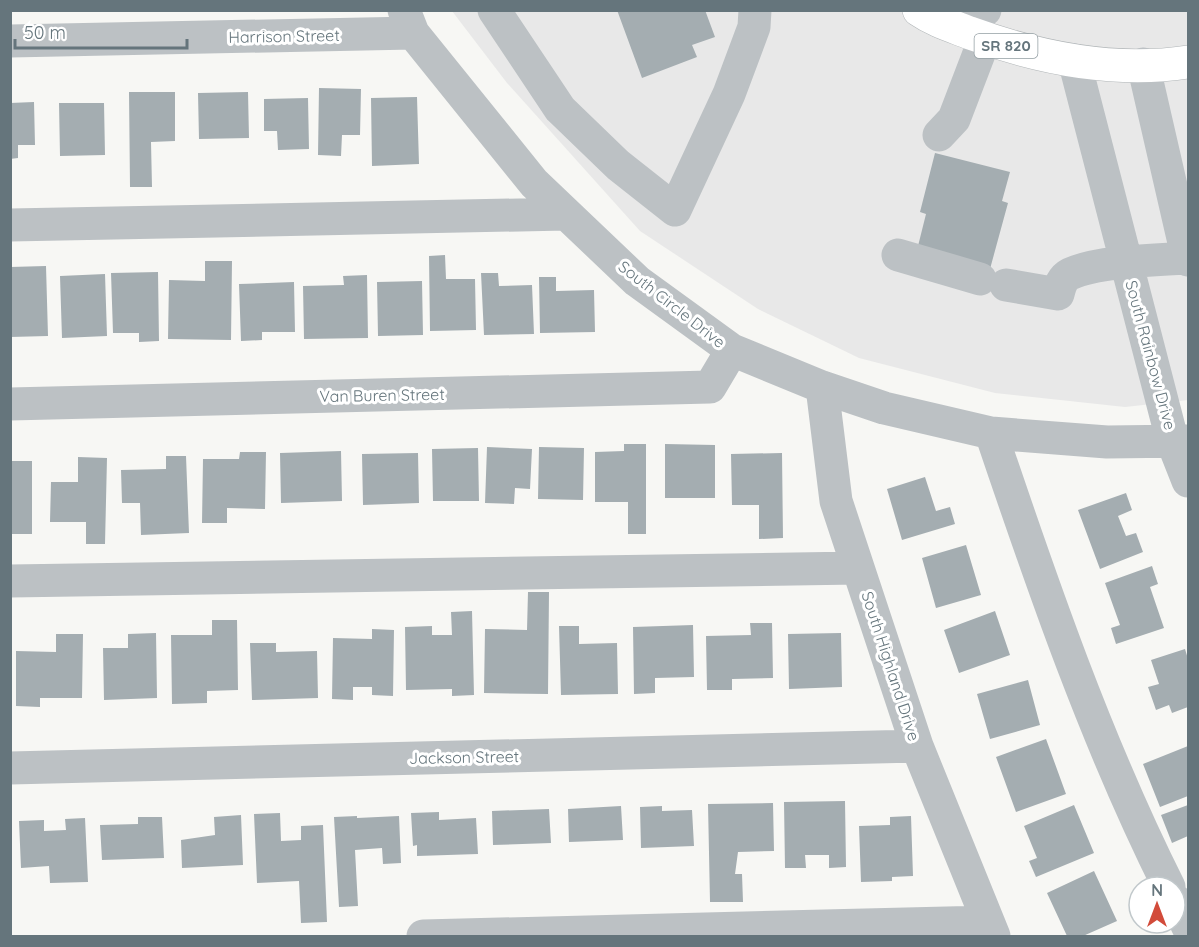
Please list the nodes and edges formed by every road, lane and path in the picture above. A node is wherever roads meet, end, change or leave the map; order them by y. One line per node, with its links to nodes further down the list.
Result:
1 (494, 10): 2 (street)
2 (755, 10)
3 (930, 16): 5 (highway, SR 820)
4 (408, 22): 6 (street, Harrison Street); 11 (street, South Circle Drive)
5 (985, 24): 7 (highway, SR 820); 10 (street)
6 (10, 41)
7 (1074, 60): 9 (highway, SR 820); 15 (street, South Rainbow Drive)
8 (1188, 62): 9 (highway, SR 820)
9 (1143, 64): 14 (street, South Rainbow Drive)
10 (939, 135)
11 (566, 214): 12 (street); 16 (street, South Circle Drive)
12 (10, 225)
13 (897, 255): 15 (street)
14 (1188, 259): 15 (street, South Rainbow Drive)
15 (1127, 262): 20 (street, South Rainbow Drive)
16 (732, 350): 17 (street, South Circle Drive); 18 (street, Van Buren Street)
17 (822, 387): 19 (street, South Circle Drive); 22 (street, South Highland Drive)
18 (10, 404)
19 (992, 433): 20 (street, South Circle Drive); 26 (street)
20 (1181, 442): 21 (street, South Rainbow Drive)
21 (1188, 481)
22 (858, 568): 23 (street); 24 (street, South Highland Drive)
23 (10, 582)
24 (917, 746): 25 (street, Jackson Street); 27 (street, South Highland Drive)
25 (10, 768)
26 (1163, 875)
27 (991, 929): 28 (street)
28 (423, 936)

